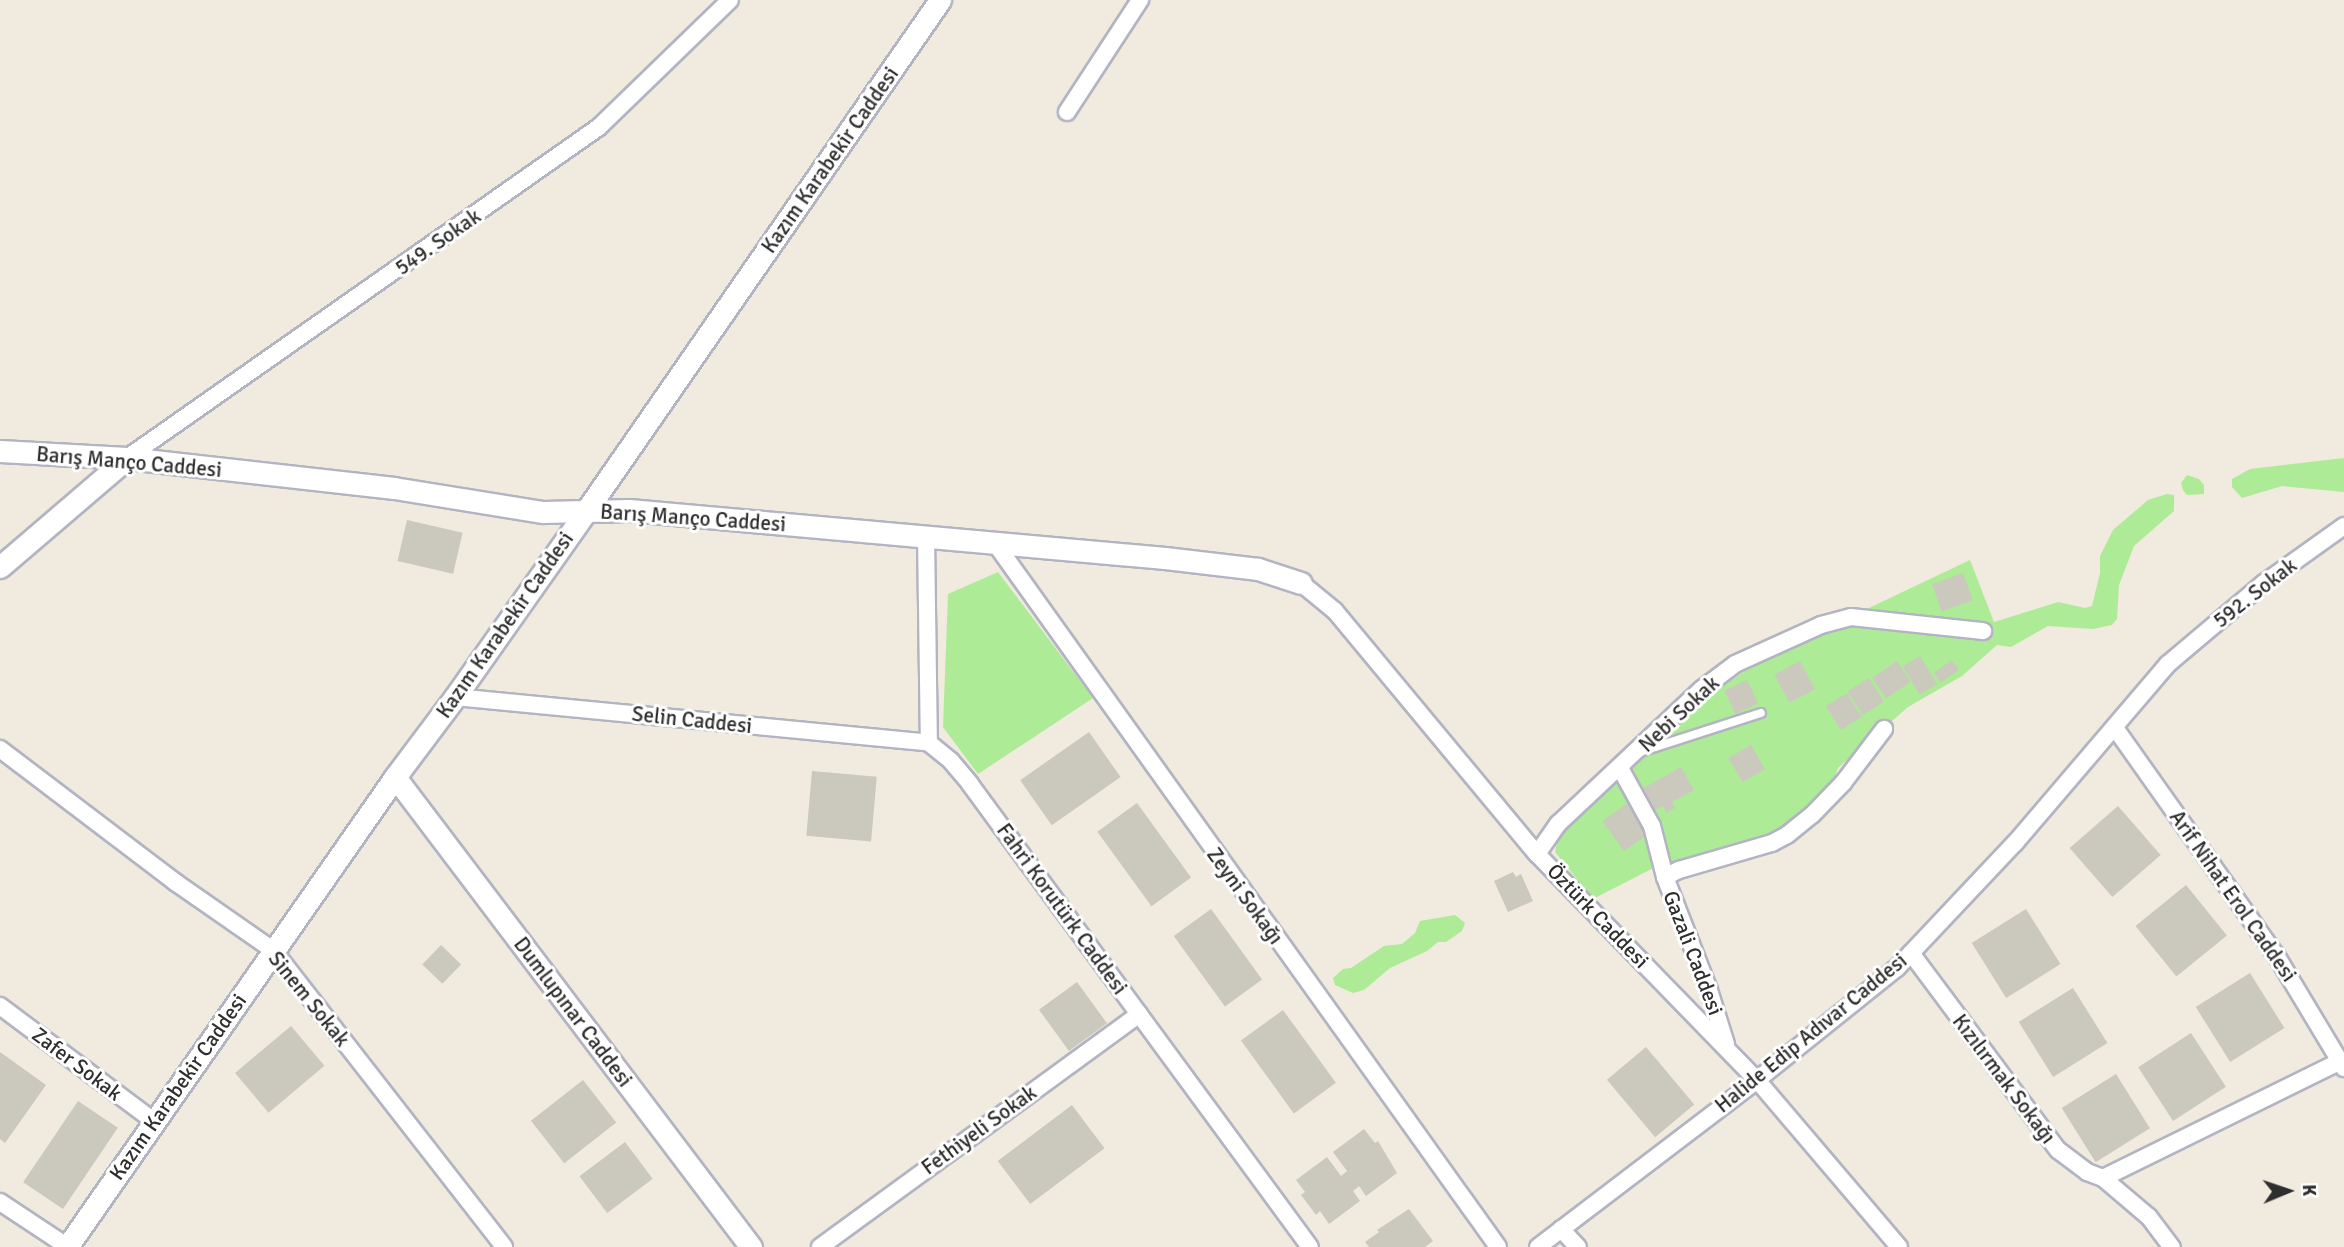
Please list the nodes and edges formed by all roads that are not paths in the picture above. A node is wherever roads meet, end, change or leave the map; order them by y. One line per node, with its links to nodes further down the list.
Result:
1 (730, 0): 6 (street, 549. Sokak)
2 (940, 0): 7 (street, Kazım Karabekir Caddesi)
3 (1140, 0): 4 (street)
4 (1067, 112)
5 (0, 451): 6 (street, Barış Manço Caddesi)
6 (127, 458): 7 (street, Barış Manço Caddesi); 11 (street)
7 (586, 511): 9 (street, Barış Manço Caddesi); 15 (street, Kazım Karabekir Caddesi)
8 (2344, 526): 14 (street, 592. Sokak)
9 (926, 537): 10 (street, Barış Manço Caddesi); 19 (street)
10 (995, 543): 12 (street, Barış Manço Caddesi); 42 (street, Zeyni Sokağı)
11 (0, 567)
12 (1301, 583): 24 (street, Öztürk Caddesi)
13 (1983, 631): 21 (street, Nebi Sokak)
14 (2168, 664): 17 (street, Halide Edip Adıvar Caddesi)
15 (455, 697): 19 (street, Selin Caddesi); 23 (street, Kazım Karabekir Caddesi)
16 (1760, 713): 21 (lane)
17 (2115, 728): 27 (street, Halide Edip Adıvar Caddesi); 31 (street, Arif Nihat Erol Caddesi)
18 (1884, 729): 25 (street, Gazali Caddesi)
19 (929, 743): 29 (street, Fahri Korutürk Caddesi)
20 (0, 748): 26 (street, Sinem Sokak)
21 (1636, 754): 22 (street, Nebi Sokak)
22 (1620, 768): 24 (street, Nebi Sokak); 25 (street)
23 (395, 777): 26 (street, Kazım Karabekir Caddesi); 39 (street, Dumlupınar Caddesi)
24 (1537, 854): 30 (street, Öztürk Caddesi)
25 (1665, 877): 30 (street, Gazali Caddesi)
26 (273, 950): 33 (street, Kazım Karabekir Caddesi); 38 (street, Sinem Sokak)
27 (1911, 953): 32 (street, Halide Edip Adıvar Caddesi); 34 (street, Kızılırmak Sokağı)
28 (0, 1006): 33 (street, Zafer Sokak)
29 (1139, 1014): 40 (street, Fethiyeli Sokak); 41 (street, Fahri Korutürk Caddesi)
30 (1728, 1050): 32 (street, Öztürk Caddesi)
31 (2342, 1065): 34 (street)
32 (1757, 1080): 36 (street, Halide Edip Adıvar Caddesi); 45 (street, Öztürk Caddesi)
33 (154, 1121): 37 (street, Kazım Karabekir Caddesi)
34 (2103, 1178): 46 (street, Kızılırmak Sokağı)
35 (0, 1202): 37 (street)
36 (1561, 1229): 43 (street, Halide Edip Adıvar Caddesi); 44 (street)
37 (68, 1247)
38 (504, 1247)
39 (751, 1247)
40 (820, 1247)
41 (1310, 1247)
42 (1498, 1247)
43 (1538, 1247)
44 (1577, 1247)
45 (1899, 1247)
46 (2172, 1247)

